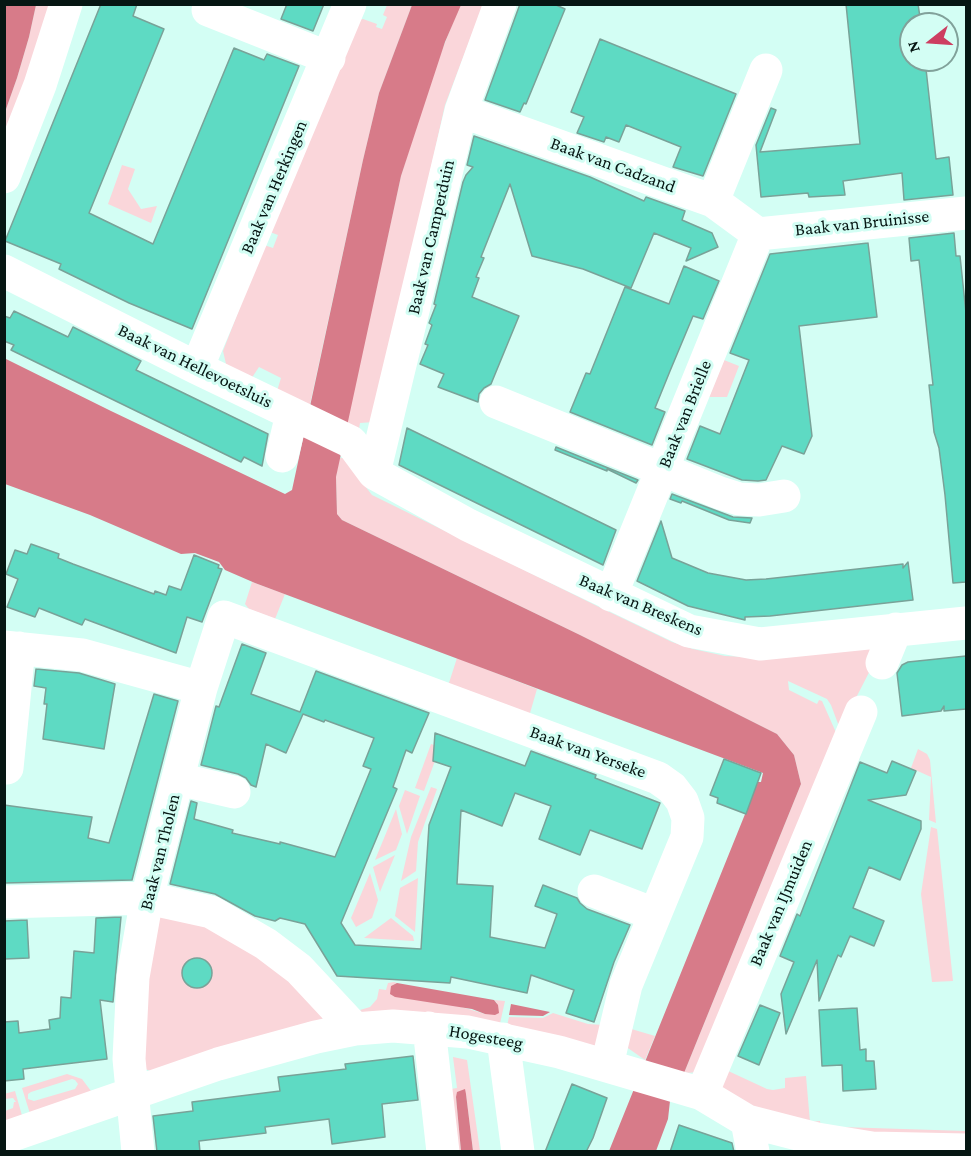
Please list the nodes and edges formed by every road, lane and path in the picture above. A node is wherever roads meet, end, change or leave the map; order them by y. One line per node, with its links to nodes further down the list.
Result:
1 (66, 4): 8 (street)
2 (350, 4): 5 (street, Baak van Herkingen)
3 (500, 4): 7 (street, Baak van Camperduin)
4 (208, 10): 5 (street)
5 (329, 58): 13 (street, Baak van Herkingen)
6 (766, 70): 9 (street)
7 (461, 111): 9 (street, Baak van Cadzand); 18 (street, Baak van Camperduin)
8 (4, 177)
9 (713, 201): 11 (street, Baak van Cadzand)
10 (966, 213): 11 (street, Baak van Bruinisse)
11 (758, 234): 17 (street, Baak van Brielle)
12 (4, 271): 13 (street, Baak van Hellevoetsluis)
13 (197, 368): 15 (street, Baak van Hellevoetsluis)
14 (496, 402): 17 (street)
15 (292, 414): 16 (street); 18 (street, Baak van Hellevoetsluis)
16 (282, 456)
17 (662, 469): 19 (street); 20 (street, Baak van Brielle)
18 (374, 473): 20 (street, Baak van Breskens)
19 (784, 496)
20 (611, 595): 23 (street, Baak van Breskens)
21 (224, 617): 26 (street, Baak van Tholen); 34 (street, Baak van Yerseke)
22 (966, 623): 23 (street, Baak van Breskens)
23 (896, 629): 25 (street)
24 (12, 647): 26 (street); 28 (street)
25 (882, 663)
26 (201, 688): 29 (street, Baak van Tholen)
27 (861, 712): 39 (street, Baak van IJmuiden)
28 (7, 768)
29 (178, 779): 30 (street); 32 (street, Baak van Tholen)
30 (234, 792)
31 (594, 891): 34 (street)
32 (147, 898): 33 (street); 36 (street); 40 (street, Baak van Tholen)
33 (4, 902)
34 (654, 914): 38 (street, Baak van Yerseke)
35 (429, 1028): 36 (street, Hogesteeg); 37 (street, Hogesteeg); 45 (street)
36 (355, 1029): 40 (street, Hogesteeg)
37 (503, 1039): 38 (street, Hogesteeg); 46 (street)
38 (622, 1070): 39 (street, Hogesteeg)
39 (690, 1090): 41 (street, Hogesteeg)
40 (132, 1094): 42 (street, Hogesteeg); 44 (street, Baak van Tholen)
41 (750, 1136): 43 (street, Hogesteeg)
42 (4, 1138)
43 (966, 1150)
44 (138, 1152)
45 (443, 1152)
46 (518, 1152)

